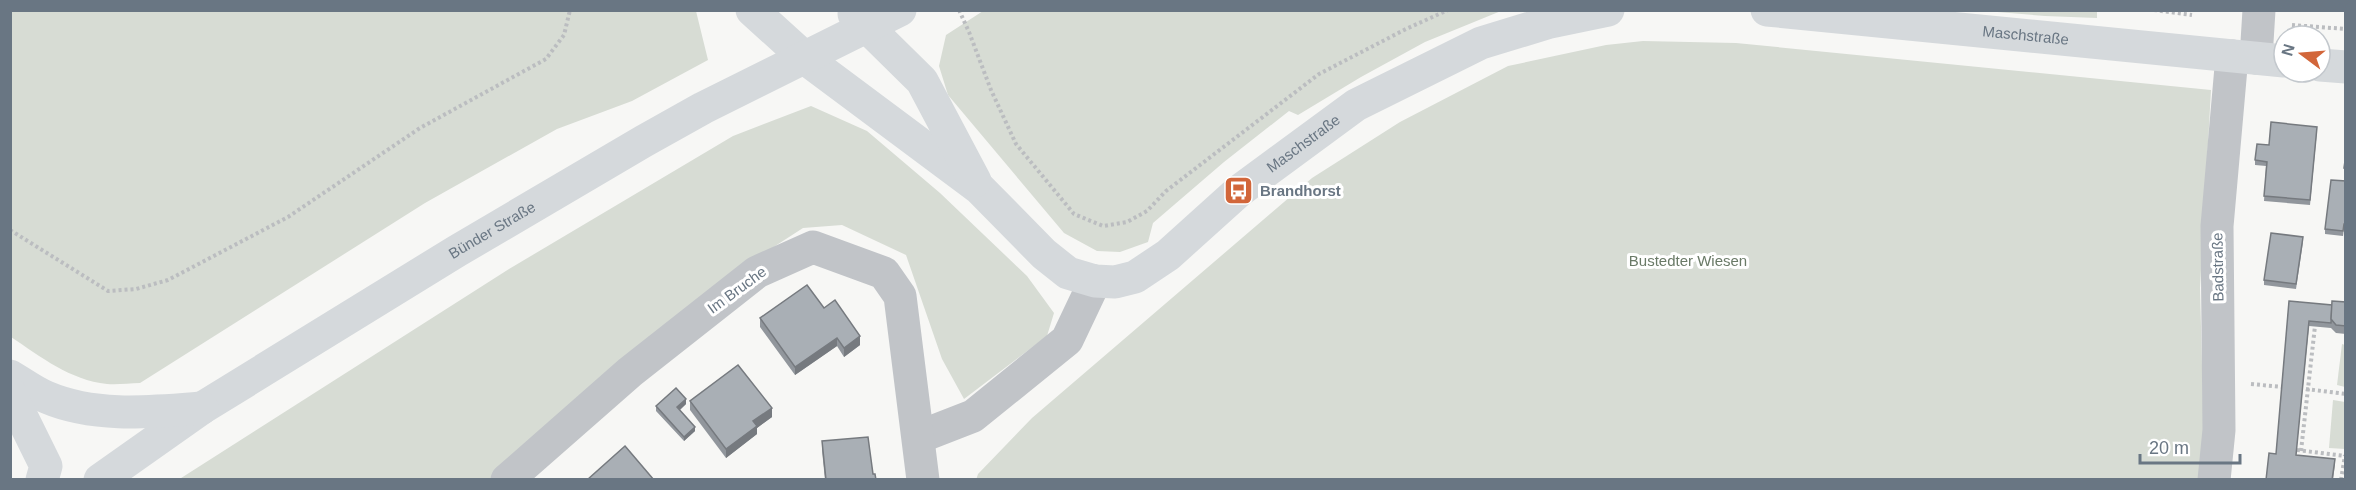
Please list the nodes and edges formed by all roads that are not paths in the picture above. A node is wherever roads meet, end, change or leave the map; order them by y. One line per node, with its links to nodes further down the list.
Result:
1 (752, 10): 7 (main road, Maschstraße)
2 (900, 10): 6 (main road, Bünder Straße)
3 (1608, 10): 10 (main road, Maschstraße)
4 (1767, 10): 8 (main road, Maschstraße)
5 (2272, 18): 8 (street, Badstraße)
6 (859, 19): 7 (main road, Bünder Straße); 9 (main road, Maschstraße)
7 (806, 58): 9 (main road, Maschstraße); 13 (main road, Bünder Straße)
8 (2257, 58): 19 (street, Badstraße)
9 (979, 188): 10 (main road, Maschstraße)
10 (1095, 281): 14 (street)
11 (10, 376): 13 (main road)
12 (10, 393): 15 (main road)
13 (202, 408): 16 (main road, Bünder Straße)
14 (919, 437): 17 (street, Im Bruche); 18 (street, Im Bruche)
15 (42, 480)
16 (100, 480)
17 (507, 480)
18 (923, 480)
19 (2214, 480)

